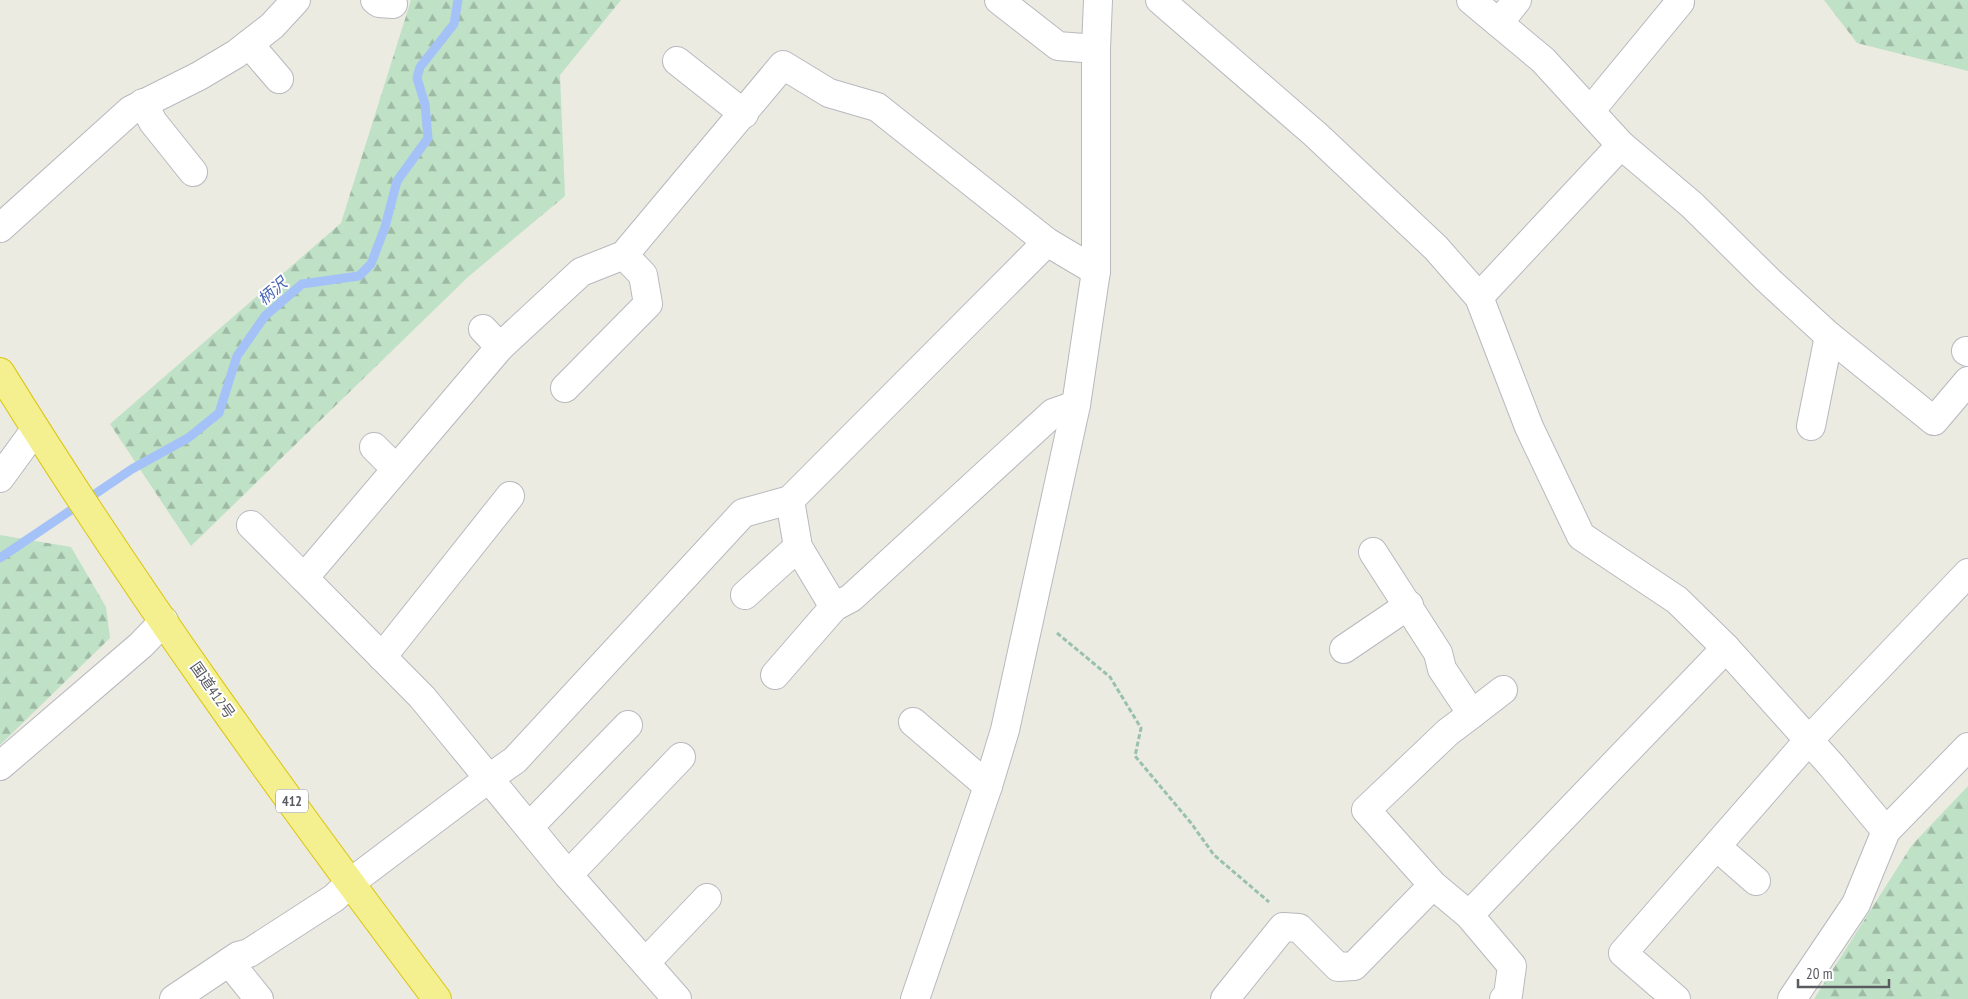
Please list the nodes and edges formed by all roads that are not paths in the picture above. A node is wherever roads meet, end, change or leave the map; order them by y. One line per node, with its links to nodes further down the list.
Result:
1 (296, 0): 9 (street)
2 (999, 0): 10 (street)
3 (1098, 0): 10 (street)
4 (1160, 0): 22 (street)
5 (1471, 0): 8 (street)
6 (1517, 0): 8 (street)
7 (1680, 2): 14 (street)
8 (1499, 23): 14 (street)
9 (249, 44): 12 (street); 13 (street)
10 (1096, 50): 21 (street)
11 (677, 61): 15 (street)
12 (279, 79)
13 (143, 103): 17 (street); 18 (street)
14 (1591, 110): 16 (street)
15 (744, 114): 19 (street); 20 (street)
16 (1621, 145): 22 (street); 23 (street)
17 (193, 172)
18 (0, 228)
19 (1047, 242): 21 (street); 34 (street)
20 (624, 255): 26 (street); 31 (street)
21 (1096, 271): 27 (street)
22 (1479, 297): 44 (street)
23 (1829, 336): 25 (street); 28 (street)
24 (0, 372): 29 (highway, 国道412号 / 412)
25 (1968, 381)
26 (565, 388)
27 (1076, 405): 42 (street); 57 (street)
28 (1812, 426)
29 (37, 433): 32 (street); 43 (highway, 国道412号 / 412)
30 (374, 446): 31 (street)
31 (396, 469): 39 (street)
32 (0, 478)
33 (510, 496): 46 (street)
34 (790, 500): 36 (street); 56 (street)
35 (251, 525): 39 (street)
36 (798, 547): 40 (street); 42 (street)
37 (1373, 552): 41 (street)
38 (1968, 573): 52 (street)
39 (304, 578): 46 (street)
40 (745, 595)
41 (1409, 605): 45 (street); 49 (street)
42 (834, 607): 47 (street)
43 (156, 611): 55 (street); 63 (highway, 国道412号 / 412)
44 (1726, 648): 52 (street); 66 (street)
45 (1344, 649)
46 (382, 657): 56 (street)
47 (775, 675)
48 (1503, 690): 49 (street)
49 (1472, 714): 64 (street)
50 (913, 722): 57 (street)
51 (628, 725): 58 (street)
52 (1808, 741): 59 (street); 60 (street)
53 (1968, 747): 59 (street)
54 (681, 757): 61 (street)
55 (0, 766)
56 (488, 779): 58 (street); 63 (street)
57 (988, 786): 74 (street)
58 (529, 827): 61 (street)
59 (1886, 831): 77 (street)
60 (1717, 847): 62 (street); 76 (street)
61 (568, 875): 68 (street)
62 (1756, 881)
63 (350, 883): 67 (street); 72 (highway, 国道412号 / 412)
64 (1433, 885): 66 (street); 69 (street)
65 (707, 898): 68 (street)
66 (1469, 914): 75 (street)
67 (228, 962): 70 (street); 71 (street)
68 (646, 962): 73 (street)
69 (1237, 994)
70 (174, 999)
71 (259, 999)
72 (437, 999)
73 (677, 999)
74 (915, 999)
75 (1504, 999)
76 (1676, 999)
77 (1792, 999)

